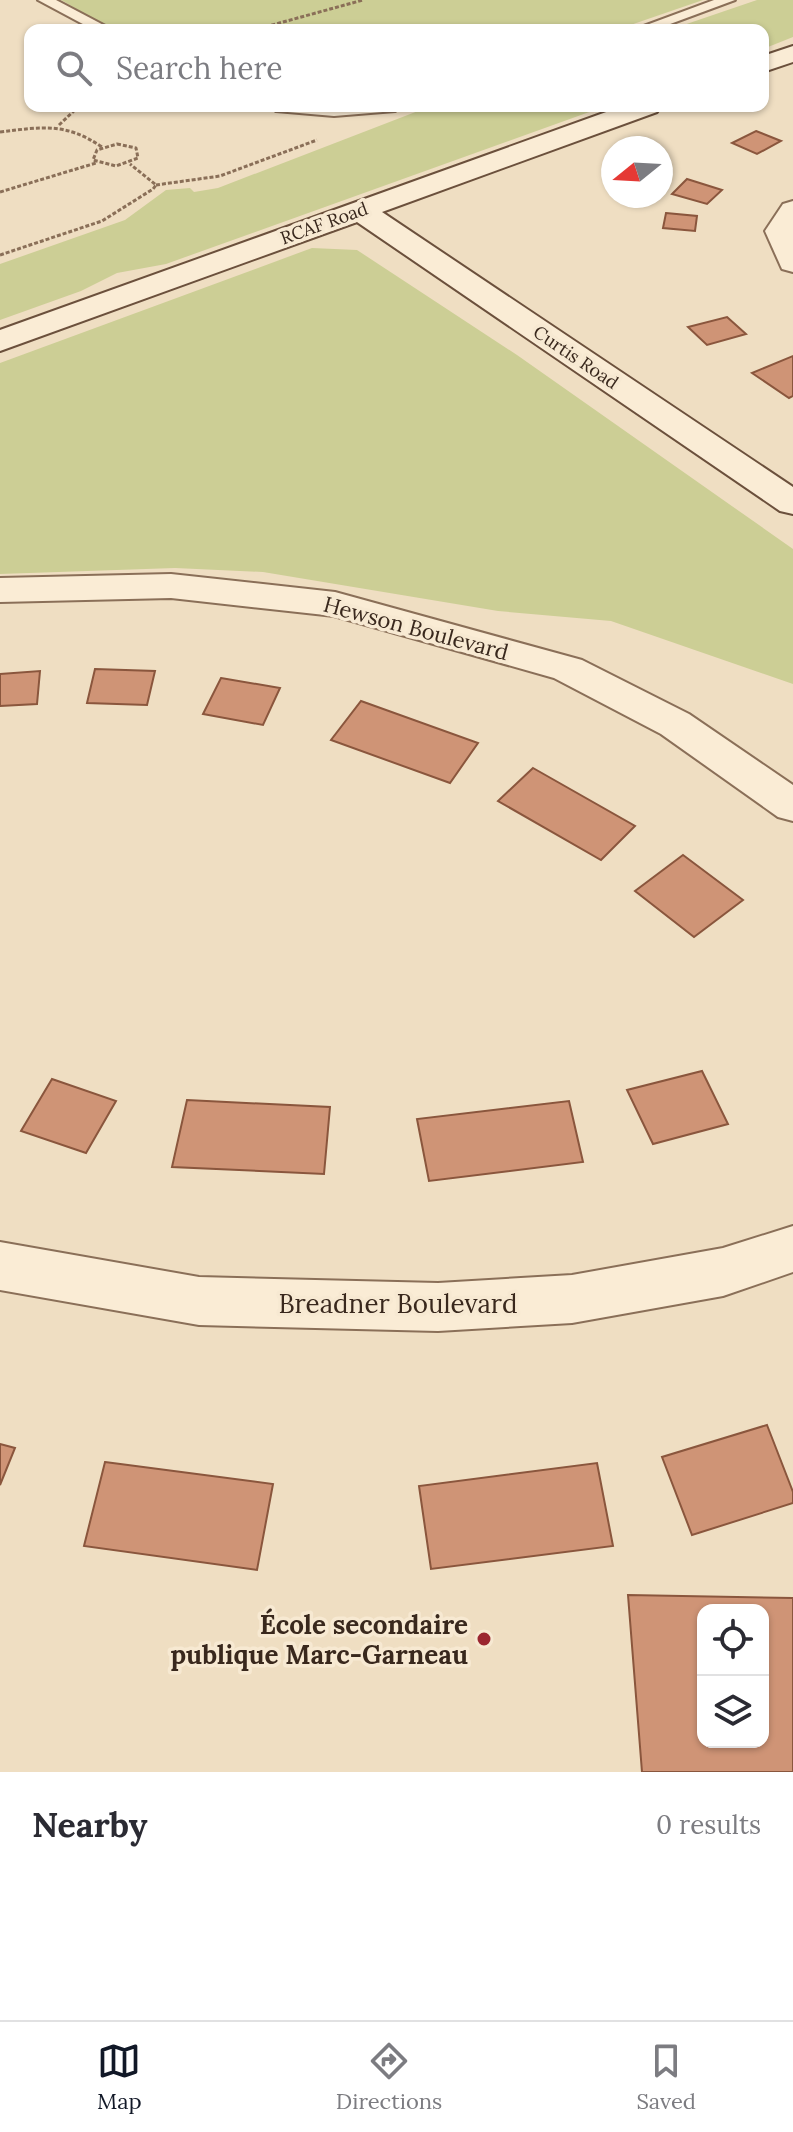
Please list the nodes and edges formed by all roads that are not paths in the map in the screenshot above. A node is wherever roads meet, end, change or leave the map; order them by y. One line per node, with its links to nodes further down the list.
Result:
1 (45, 0): 3 (lane)
2 (728, 0): 4 (lane)
3 (94, 24)
4 (658, 24)
5 (793, 54): 6 (main road)
6 (769, 62)
7 (631, 112): 8 (main road, RCAF Road)
8 (359, 210): 11 (main road, RCAF Road); 12 (main road, Curtis Road)
9 (793, 210): 10 (main road)
10 (793, 263)
11 (0, 341)
12 (793, 503)
13 (0, 590): 14 (main road, Hewson Boulevard)
14 (793, 806)
15 (793, 1249): 16 (main road, Breadner Boulevard)
16 (0, 1266)

